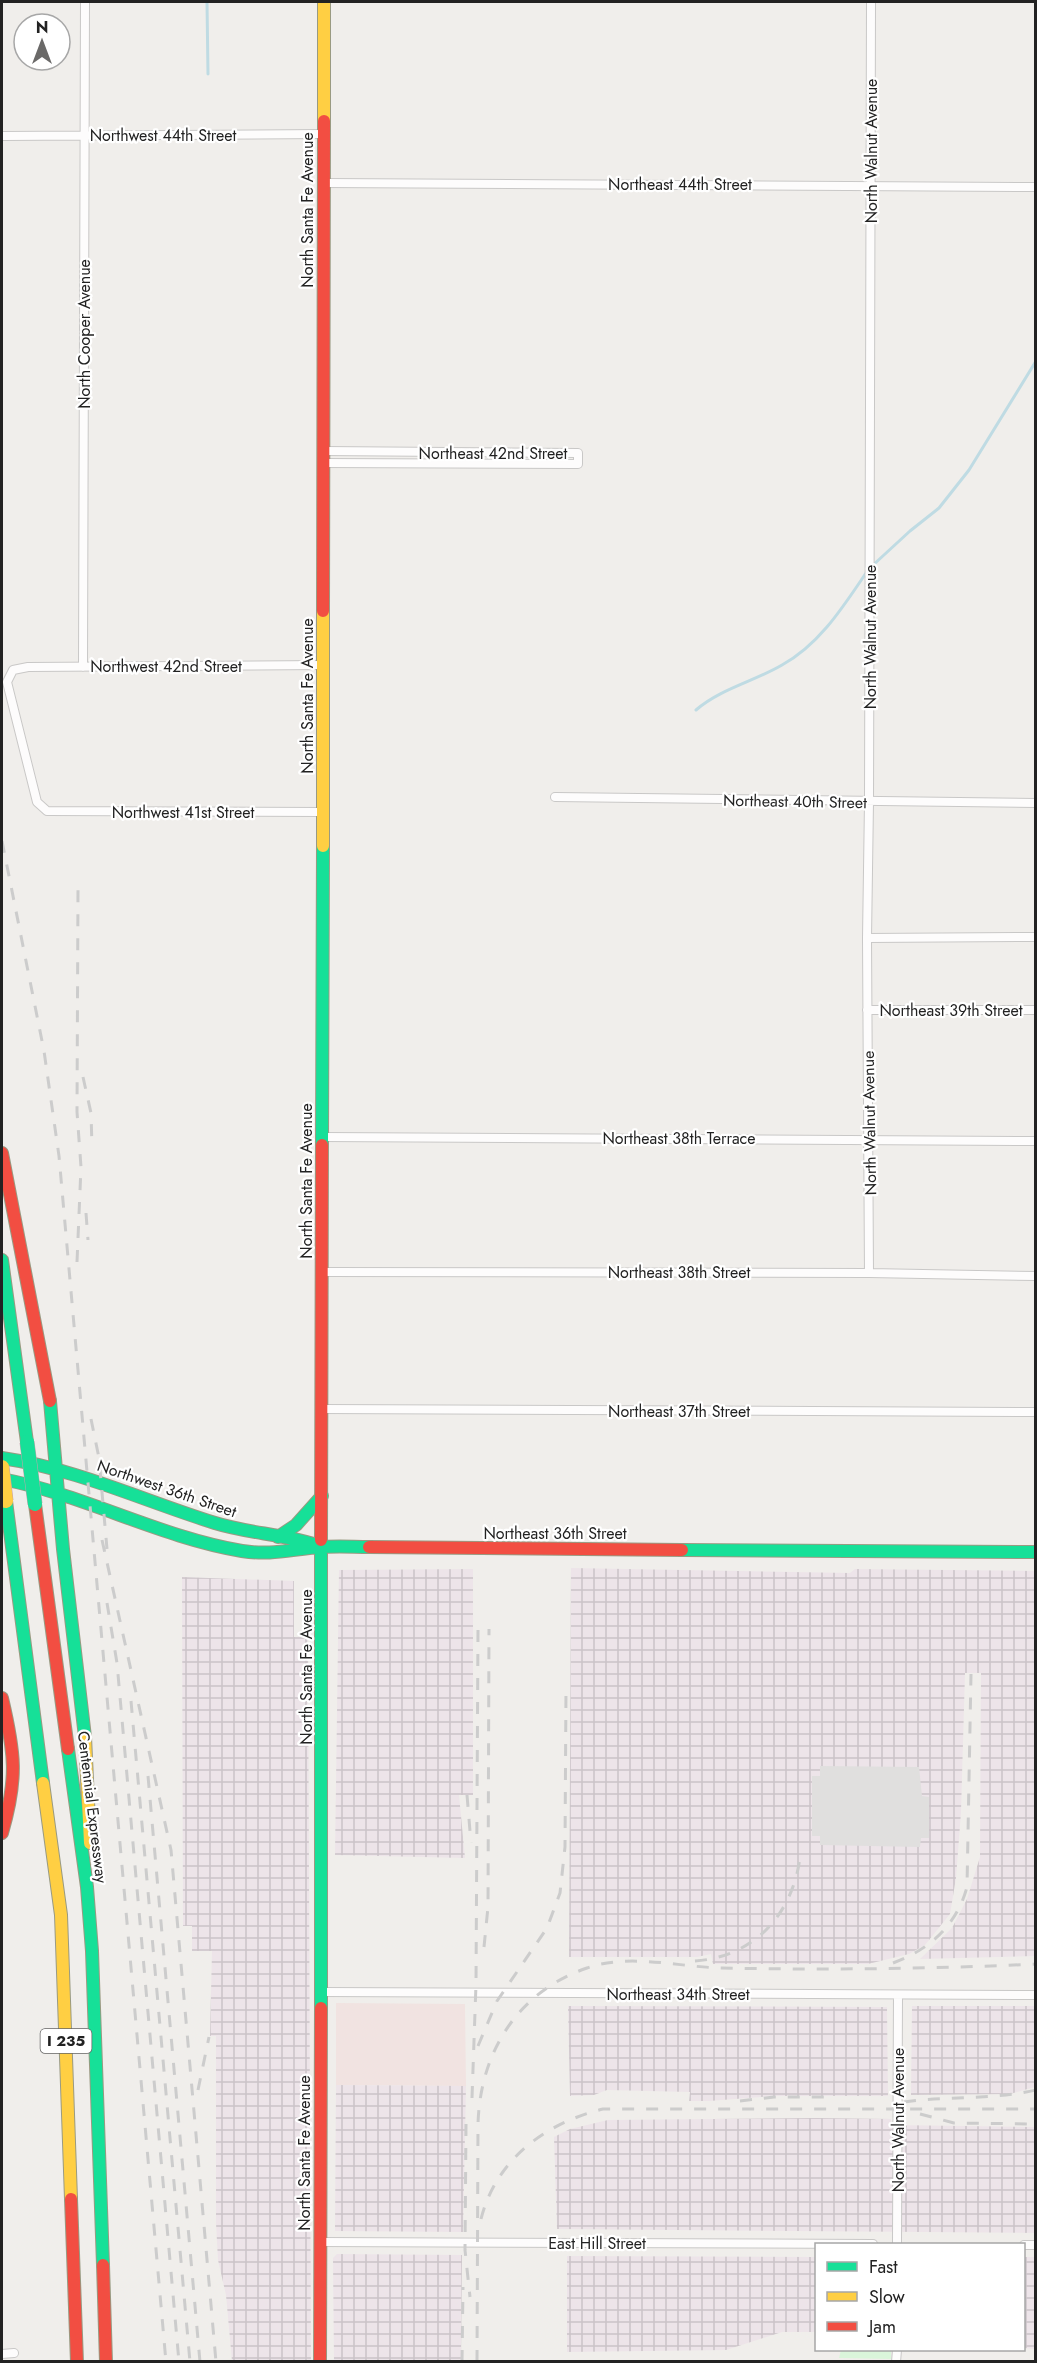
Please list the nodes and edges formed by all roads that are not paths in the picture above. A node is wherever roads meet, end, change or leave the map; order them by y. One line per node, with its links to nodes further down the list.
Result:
1 (85, 2): 5 (street, North Cooper Avenue)
2 (324, 2): 4 (main road, North Santa Fe Avenue)
3 (871, 2): 8 (street, North Walnut Avenue)
4 (324, 134): 5 (street, Northwest 44th Street); 7 (main road, North Santa Fe Avenue)
5 (84, 135): 6 (street, Northwest 44th Street); 12 (street, North Cooper Avenue)
6 (2, 136)
7 (324, 183): 8 (street, Northeast 44th Street); 10 (main road, North Santa Fe Avenue)
8 (871, 187): 9 (street, Northeast 44th Street); 14 (street, North Walnut Avenue)
9 (1035, 187)
10 (324, 457): 10 (street, Northeast 42nd Street); 11 (main road, North Santa Fe Avenue)
11 (323, 665): 12 (street, Northwest 42nd Street); 17 (main road, North Santa Fe Avenue)
12 (83, 667): 16 (street, Northwest 42nd Street)
13 (555, 797): 14 (street, Northeast 40th Street)
14 (869, 802): 15 (street, Northeast 40th Street); 19 (street, North Walnut Avenue)
15 (1035, 803)
16 (44, 810): 17 (street, Northwest 41st Street)
17 (323, 812): 22 (main road, North Santa Fe Avenue)
18 (1035, 937): 19 (street)
19 (867, 938): 20 (street, North Walnut Avenue)
20 (867, 1010): 21 (street, Northeast 39th Street); 23 (street, North Walnut Avenue)
21 (1035, 1010)
22 (323, 1137): 23 (street, Northeast 38th Terrace); 27 (main road, North Santa Fe Avenue)
23 (869, 1139): 24 (street, Northeast 38th Terrace); 28 (street, North Walnut Avenue)
24 (1035, 1141)
25 (2, 1153): 34 (main road)
26 (2, 1260): 44 (main road, Centennial Expressway / I 235, bridge)
27 (322, 1272): 28 (street, Northeast 38th Street); 30 (main road, North Santa Fe Avenue)
28 (869, 1273): 29 (street, Northeast 38th Street)
29 (1035, 1276)
30 (322, 1410): 31 (street, Northeast 37th Street); 37 (main road, North Santa Fe Avenue)
31 (1035, 1412)
32 (2, 1458): 34 (main road, Northwest 36th Street)
33 (2, 1467): 53 (main road, I 235, bridge)
34 (57, 1467): 36 (main road); 38 (main road, Northwest 36th Street)
35 (2, 1479): 36 (main road)
36 (59, 1492): 39 (main road, Northeast 36th Street); 44 (main road)
37 (322, 1496): 38 (main road); 39 (main road, North Santa Fe Avenue)
38 (278, 1537): 39 (main road, Northwest 36th Street)
39 (322, 1547): 40 (main road, Northeast 36th Street); 45 (main road, North Santa Fe Avenue)
40 (1035, 1552)
41 (2, 1698): 42 (main road)
42 (5, 1811): 43 (main road)
43 (2, 1833)
44 (92, 1951): 54 (main road, Centennial Expressway / I 235)
45 (321, 1992): 46 (street, Northeast 34th Street); 48 (main road, North Santa Fe Avenue)
46 (898, 1995): 47 (street, Northeast 34th Street); 49 (street, North Walnut Avenue)
47 (1035, 1995)
48 (321, 2242): 50 (street, East Hill Street); 55 (main road, North Santa Fe Avenue)
49 (897, 2243)
50 (815, 2244)
51 (14, 2353): 52 (street)
52 (2, 2354)
53 (77, 2361)
54 (106, 2361)
55 (320, 2361)

